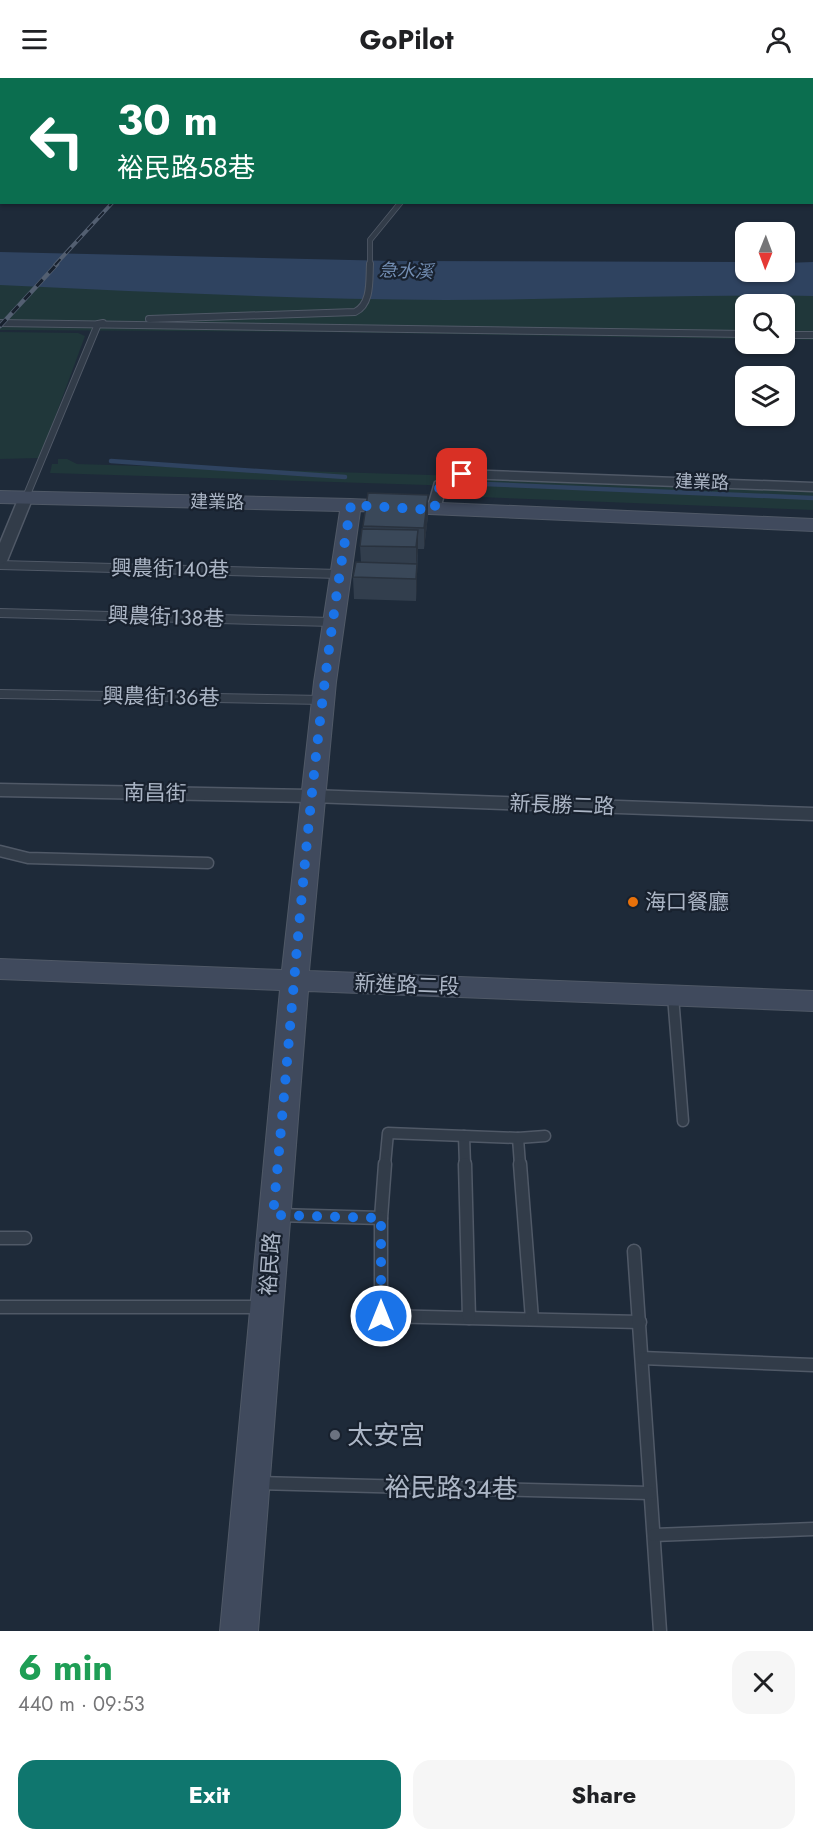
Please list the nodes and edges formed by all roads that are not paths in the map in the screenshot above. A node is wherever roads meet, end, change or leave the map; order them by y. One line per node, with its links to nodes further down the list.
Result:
1 (398, 204): 3 (lane)
2 (0, 323): 3 (lane)
3 (98, 324): 4 (lane); 9 (lane)
4 (735, 334)
5 (795, 335): 6 (lane)
6 (813, 335)
7 (813, 487): 11 (street, 建業路)
8 (0, 497): 9 (street, 建業路)
9 (26, 497): 10 (street, 建業路); 13 (street)
10 (351, 505): 11 (street, 建業路); 15 (street, 裕民路)
11 (434, 510): 12 (street, 建業路)
12 (813, 525)
13 (4, 543): 14 (street)
14 (0, 563): 15 (lane, 興農街140巷)
15 (339, 574): 17 (street, 裕民路)
16 (0, 613): 17 (lane, 興農街138巷)
17 (332, 622): 19 (street, 裕民路)
18 (0, 694): 19 (lane, 興農街136巷)
19 (323, 700): 21 (street, 裕民路)
20 (0, 790): 21 (street, 南昌街)
21 (310, 796): 22 (street, 新長勝二路); 26 (street, 裕民路)
22 (813, 814)
23 (0, 851): 24 (lane)
24 (208, 863)
25 (0, 969): 26 (street, 新進路二段)
26 (295, 980): 27 (street, 新進路二段); 33 (street, 裕民路)
27 (673, 996): 28 (street, 新進路二段); 29 (lane)
28 (813, 1001)
29 (683, 1121)
30 (464, 1136): 32 (lane); 34 (lane); 40 (lane)
31 (545, 1136): 32 (lane)
32 (518, 1138): 41 (lane)
33 (273, 1215): 34 (lane); 39 (street, 裕民路)
34 (381, 1218): 40 (lane)
35 (0, 1238): 36 (lane)
36 (25, 1238)
37 (634, 1251): 42 (lane)
38 (0, 1307): 39 (lane)
39 (267, 1308): 45 (street, 裕民路)
40 (469, 1318): 41 (lane)
41 (532, 1319): 42 (lane)
42 (640, 1322): 43 (lane)
43 (642, 1358): 44 (lane); 46 (lane)
44 (813, 1365)
45 (252, 1482): 46 (lane, 裕民路34巷); 49 (street, 裕民路)
46 (651, 1493): 48 (lane)
47 (813, 1530): 48 (lane)
48 (654, 1535): 50 (lane)
49 (239, 1631)
50 (660, 1631)

